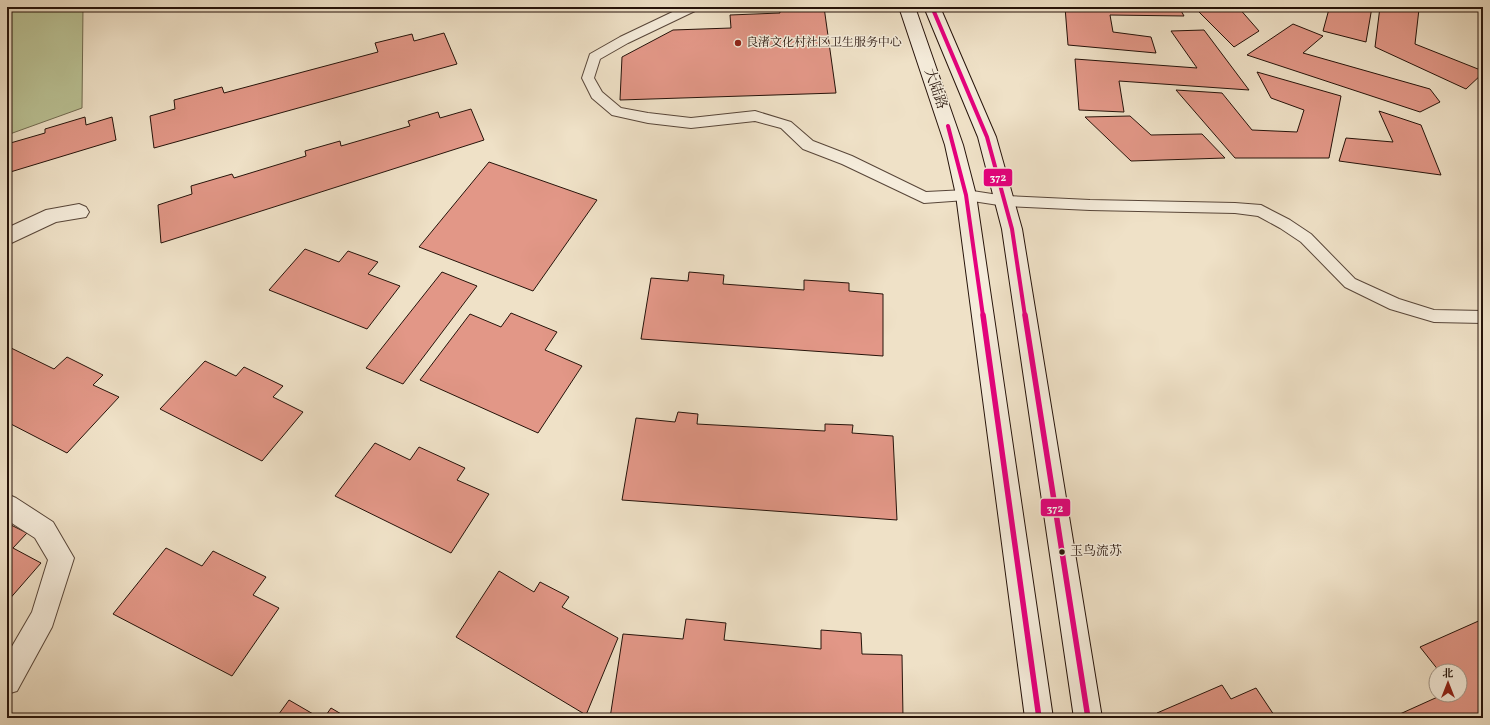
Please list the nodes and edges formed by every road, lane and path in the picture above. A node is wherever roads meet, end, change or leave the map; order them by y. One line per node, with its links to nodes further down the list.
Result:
1 (693, 7): 4 (lane)
2 (906, 7): 4 (main road, 大陆路)
3 (932, 7): 5 (main road, 大陆路)
4 (966, 195): 5 (lane); 11 (main road, 大陆路)
5 (1004, 201): 8 (lane); 12 (main road, 大陆路)
6 (79, 212): 7 (main road)
7 (7, 237)
8 (1483, 317)
9 (7, 506): 10 (main road)
10 (7, 681)
11 (1039, 718)
12 (1088, 718)

